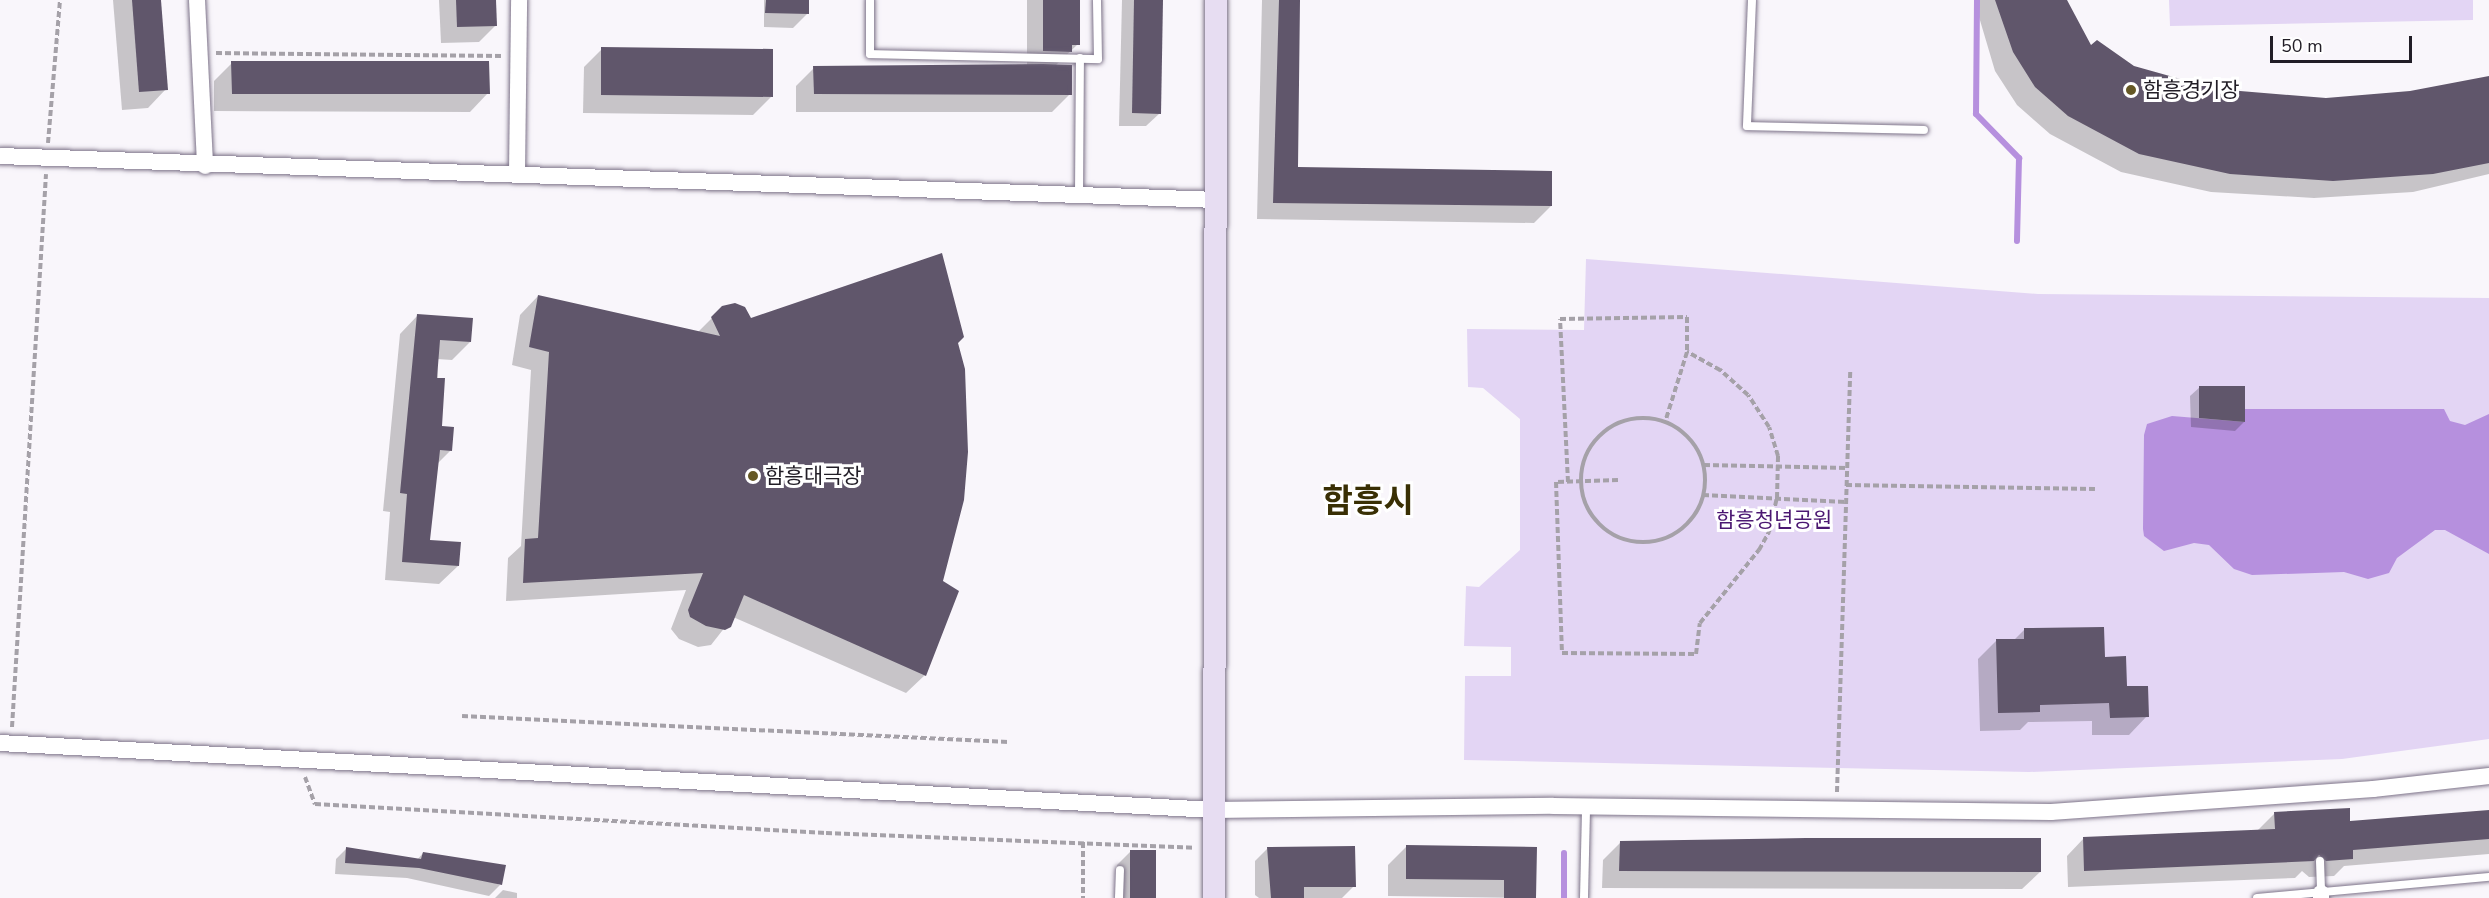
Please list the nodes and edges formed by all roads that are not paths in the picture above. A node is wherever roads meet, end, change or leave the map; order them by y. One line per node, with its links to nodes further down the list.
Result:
1 (197, 0): 10 (street)
2 (519, 0): 11 (street)
3 (870, 0): 7 (lane)
4 (1097, 0): 7 (lane)
5 (1216, 0): 13 (street)
6 (1752, 0): 8 (lane)
7 (1080, 58): 12 (lane)
8 (1924, 129)
9 (0, 156): 10 (street)
10 (205, 166): 11 (street)
11 (517, 173): 12 (street)
12 (1079, 194): 13 (street)
13 (1215, 200): 17 (street)
14 (5, 743): 17 (street)
15 (2489, 776): 16 (street)
16 (1586, 807): 17 (street); 24 (lane)
17 (1213, 810): 23 (street)
18 (2320, 861): 21 (lane)
19 (1120, 870): 22 (lane)
20 (2489, 877): 21 (lane)
21 (2321, 896): 25 (lane)
22 (1119, 898)
23 (1214, 898)
24 (1584, 898)
25 (2257, 898)

